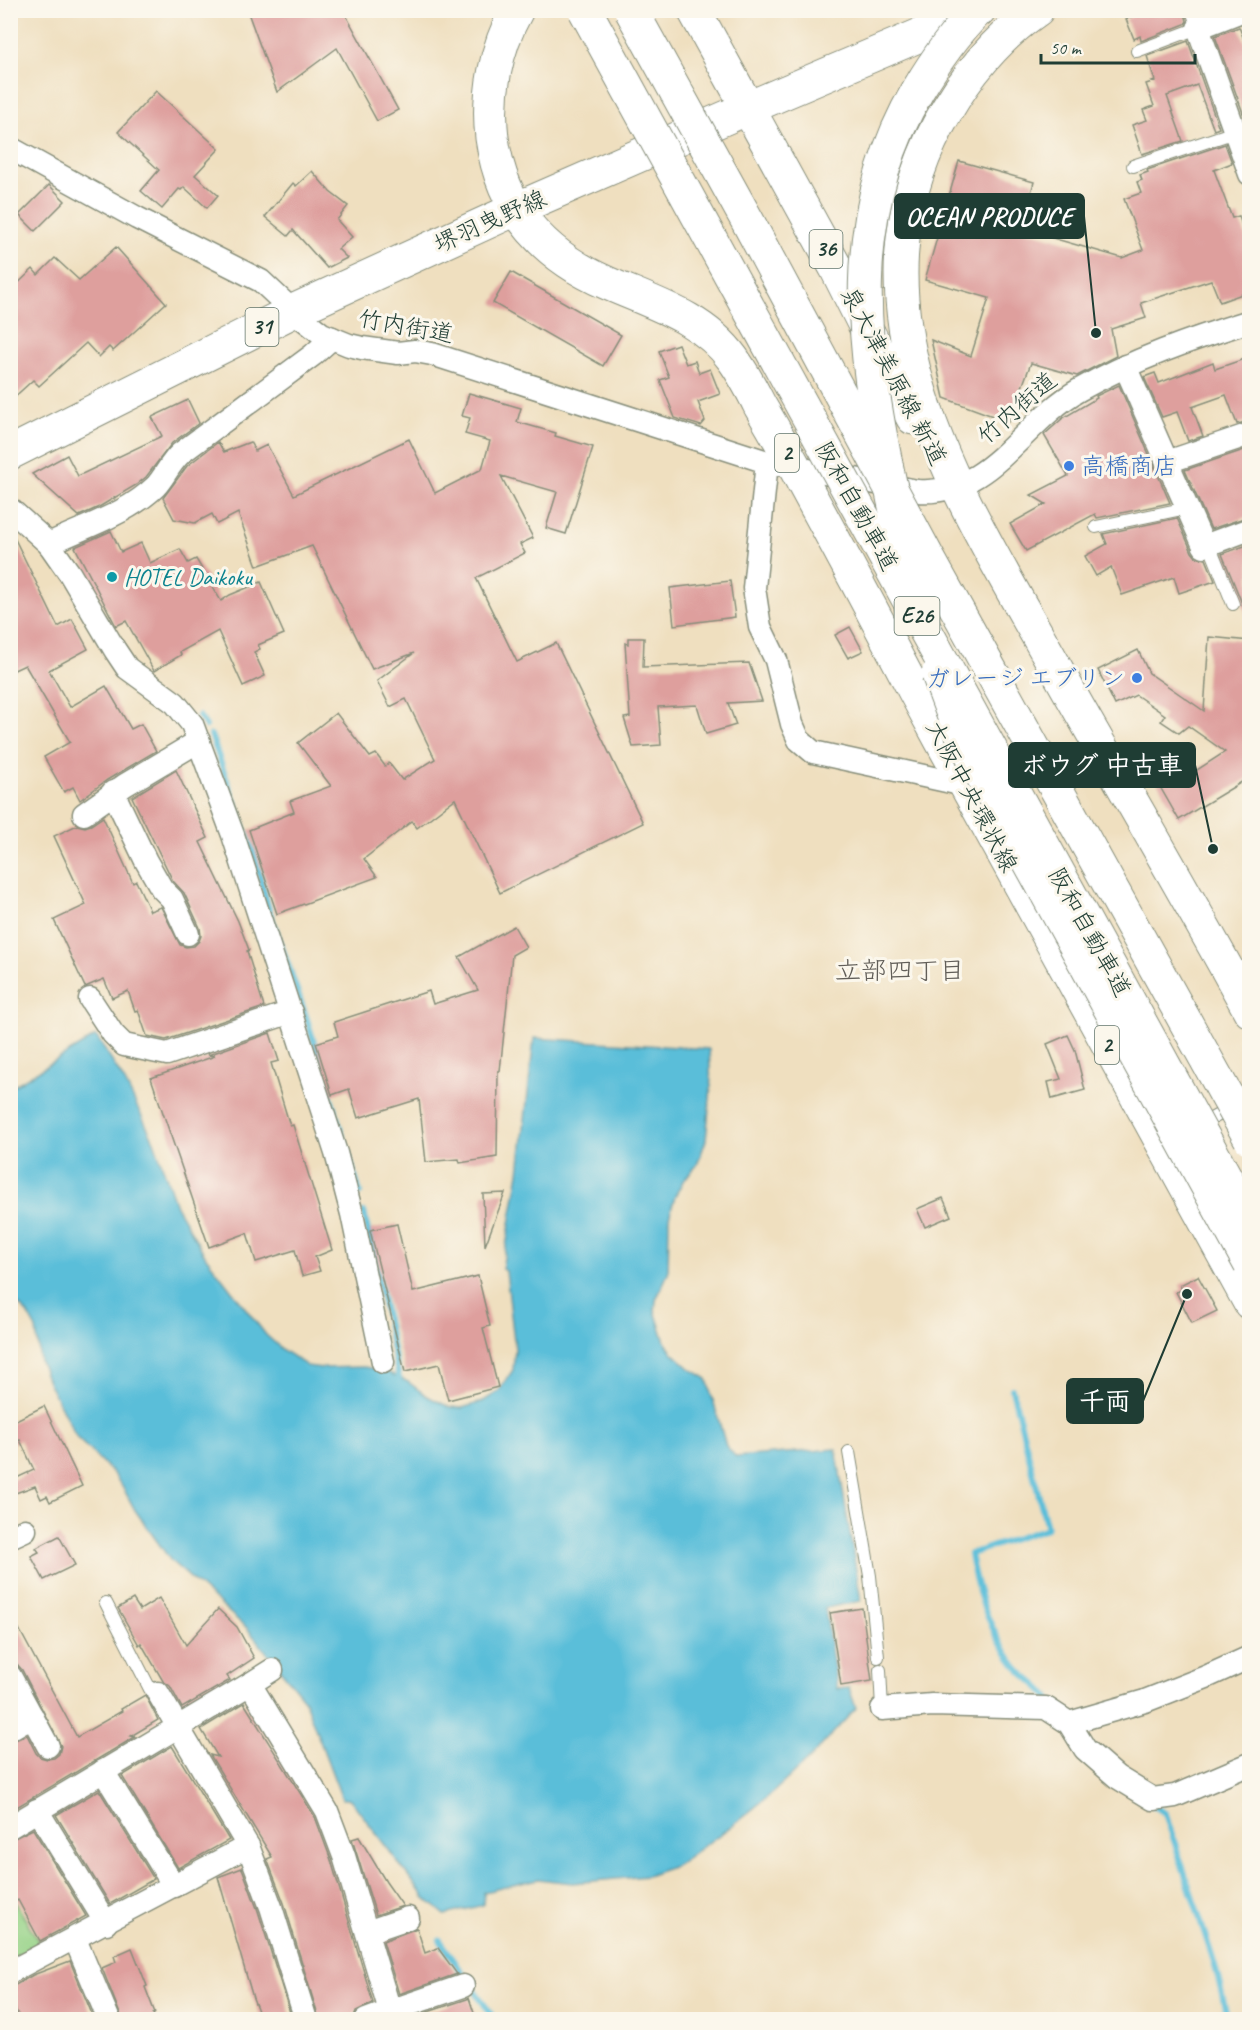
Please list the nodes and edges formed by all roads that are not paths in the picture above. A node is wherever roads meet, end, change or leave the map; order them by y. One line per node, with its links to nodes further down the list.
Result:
1 (500, 10): 11 (main road)
2 (517, 10): 11 (main road, 大阪中央環状線 / 2)
3 (585, 10): 45 (main road, 阪和自動車道 / E26, bridge)
4 (632, 10): 43 (main road, 阪和自動車道 / E26, bridge)
5 (694, 10): 12 (main road, 泉大津美原線 新道 / 36)
6 (979, 10): 12 (main road, 堺羽曳野線); 46 (main road, 大阪中央環状線 / 2, bridge)
7 (1036, 10): 26 (main road)
8 (1244, 10): 9 (street)
9 (1195, 19): 10 (lane); 13 (street)
10 (1137, 51)
11 (494, 71): 17 (main road, 大阪中央環状線 / 2)
12 (747, 108): 17 (main road, 堺羽曳野線); 26 (main road, 泉大津美原線 新道 / 36)
13 (1242, 129): 15 (lane); 16 (street)
14 (10, 148): 18 (street, 竹内街道)
15 (1133, 166)
16 (1250, 174)
17 (516, 209): 18 (main road, 堺羽曳野線 / 31); 25 (main road, 大阪中央環状線 / 2)
18 (293, 311): 20 (street, 竹内街道); 23 (main road, 堺羽曳野線 / 31)
19 (1250, 321): 21 (street, 竹内街道)
20 (332, 338): 25 (street, 竹内街道); 31 (street)
21 (1125, 366): 24 (street); 26 (street, 竹内街道)
22 (1250, 434): 24 (street)
23 (10, 453)
24 (1167, 462): 27 (street)
25 (781, 464): 26 (street, 竹内街道); 35 (main road, 大阪中央環状線 / 2); 35 (street)
26 (956, 488): 39 (main road)
27 (1187, 508): 29 (lane); 32 (street)
28 (10, 509): 31 (street)
29 (1096, 527)
30 (1250, 529): 32 (street)
31 (49, 543): 34 (street)
32 (1209, 544): 33 (lane)
33 (1233, 604)
34 (199, 741): 36 (street); 41 (street)
35 (965, 785): 44 (main road, 大阪中央環状線 / 2)
36 (113, 792): 37 (street); 38 (street)
37 (84, 814)
38 (188, 934)
39 (1245, 991)
40 (90, 999): 41 (street)
41 (291, 1012): 48 (street)
42 (1250, 1098): 44 (lane)
43 (1250, 1138)
44 (1162, 1145): 47 (main road, 大阪中央環状線 / 2)
45 (1250, 1222)
46 (1250, 1264)
47 (1250, 1304)
48 (383, 1362)
49 (849, 1452): 56 (lane)
50 (106, 1603): 55 (lane)
51 (1250, 1657): 58 (street)
52 (272, 1670): 54 (street)
53 (10, 1676): 57 (street)
54 (250, 1684): 60 (street); 70 (street)
55 (158, 1693): 60 (street)
56 (882, 1709): 58 (street)
57 (32, 1716): 59 (street); 61 (street)
58 (1068, 1723): 62 (street)
59 (10, 1729)
60 (178, 1729): 63 (street); 66 (street)
61 (48, 1746)
62 (1250, 1764)
63 (103, 1771): 64 (street); 67 (street)
64 (37, 1810): 65 (street); 69 (street)
65 (10, 1827)
66 (248, 1846): 67 (street); 76 (street)
67 (174, 1886): 69 (street)
68 (408, 1918): 70 (street)
69 (105, 1923): 71 (street)
70 (366, 1932): 74 (street)
71 (75, 1939): 72 (street); 75 (street)
72 (10, 1972)
73 (463, 1986): 74 (street)
74 (392, 2015): 77 (street)
75 (109, 2019)
76 (306, 2019)
77 (366, 2019)

